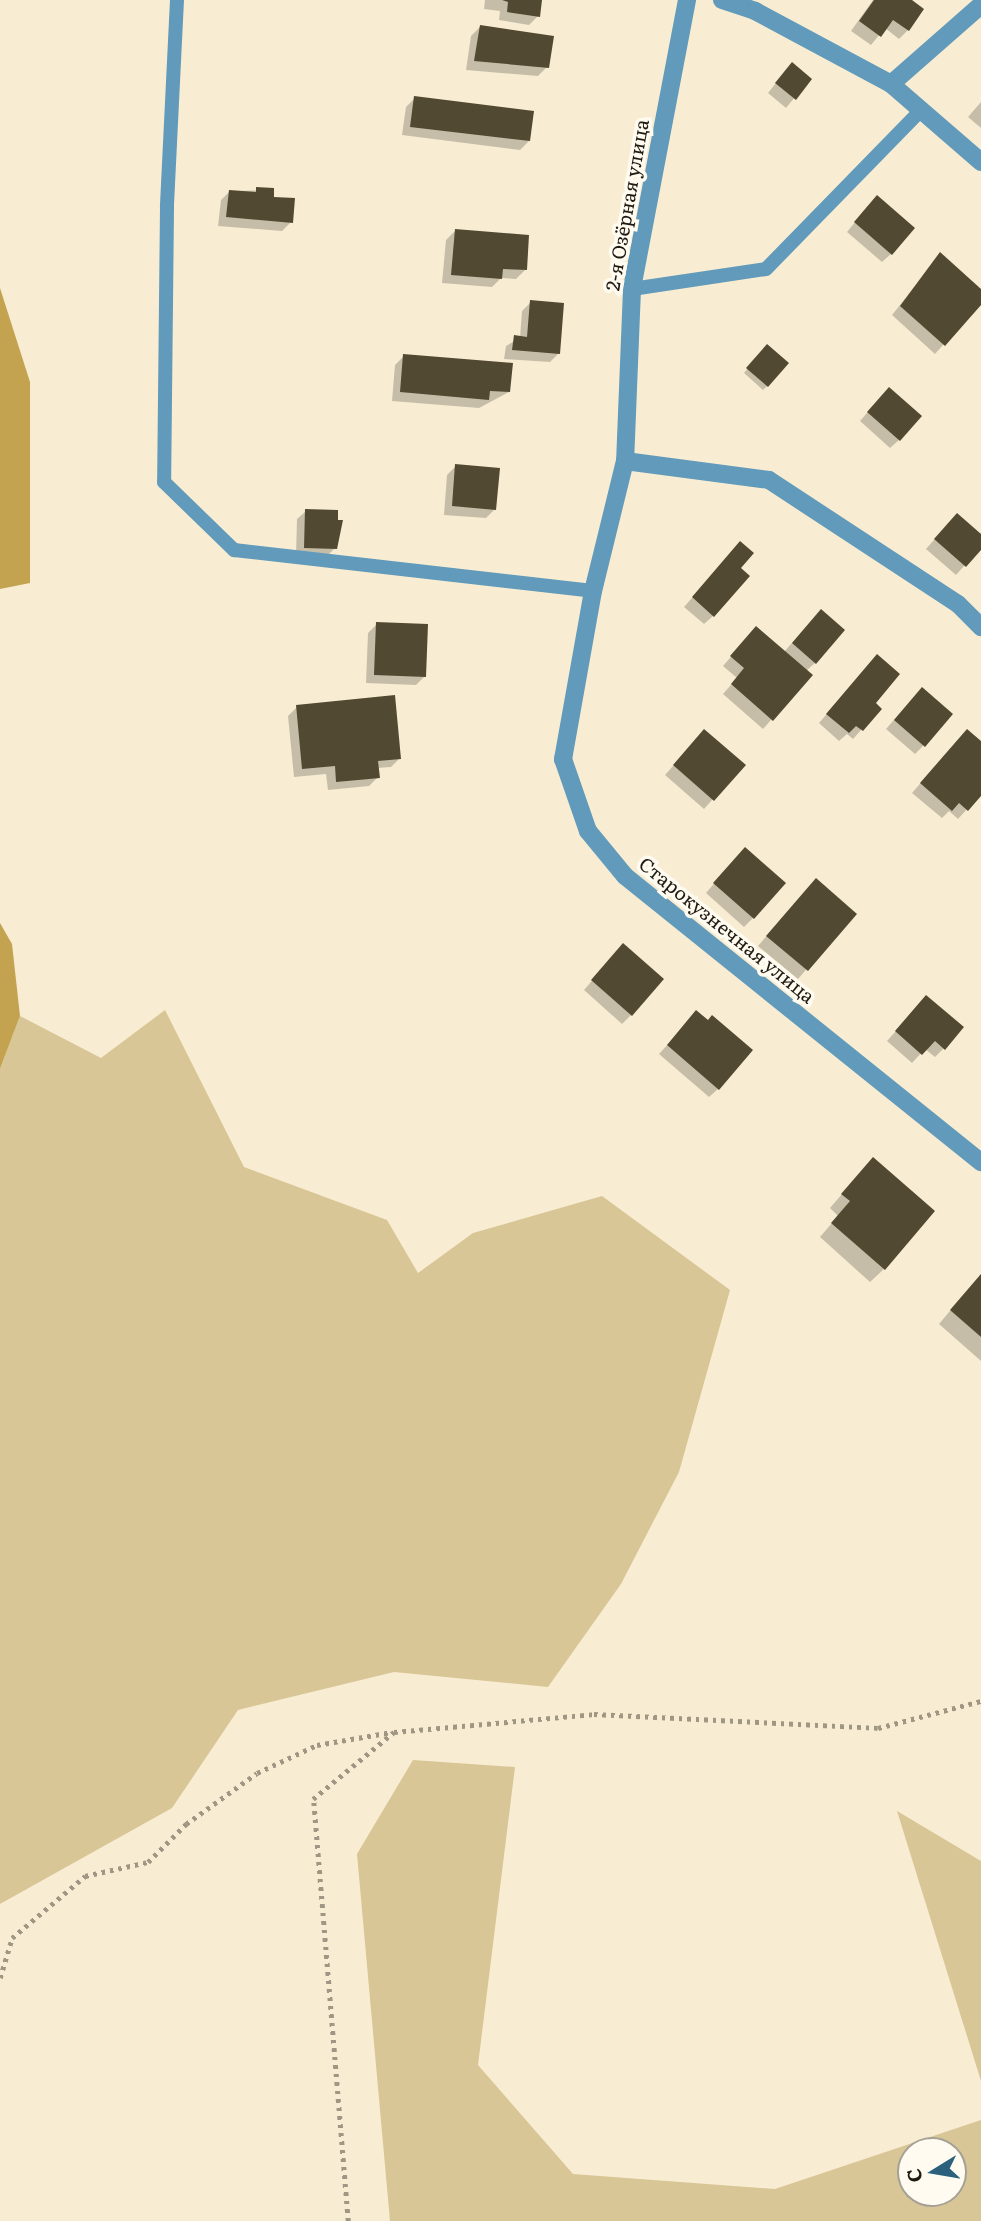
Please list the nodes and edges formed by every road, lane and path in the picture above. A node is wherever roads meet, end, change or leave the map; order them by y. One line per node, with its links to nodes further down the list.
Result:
1 (177, 0): 10 (lane)
2 (687, 0): 8 (street, 2-я Озёрная улица)
3 (722, 0): 5 (street)
4 (981, 5): 5 (street)
5 (891, 84): 6 (street)
6 (921, 110): 7 (street); 8 (lane)
7 (981, 162)
8 (632, 289): 9 (street, 2-я Озёрная улица)
9 (625, 461): 10 (street, Старокузнечная улица); 11 (street)
10 (593, 592): 12 (street, Старокузнечная улица)
11 (981, 626)
12 (981, 1162)
13 (981, 1701): 14 (path)
14 (394, 1732): 15 (path); 16 (path)
15 (0, 1978)
16 (348, 2221)

